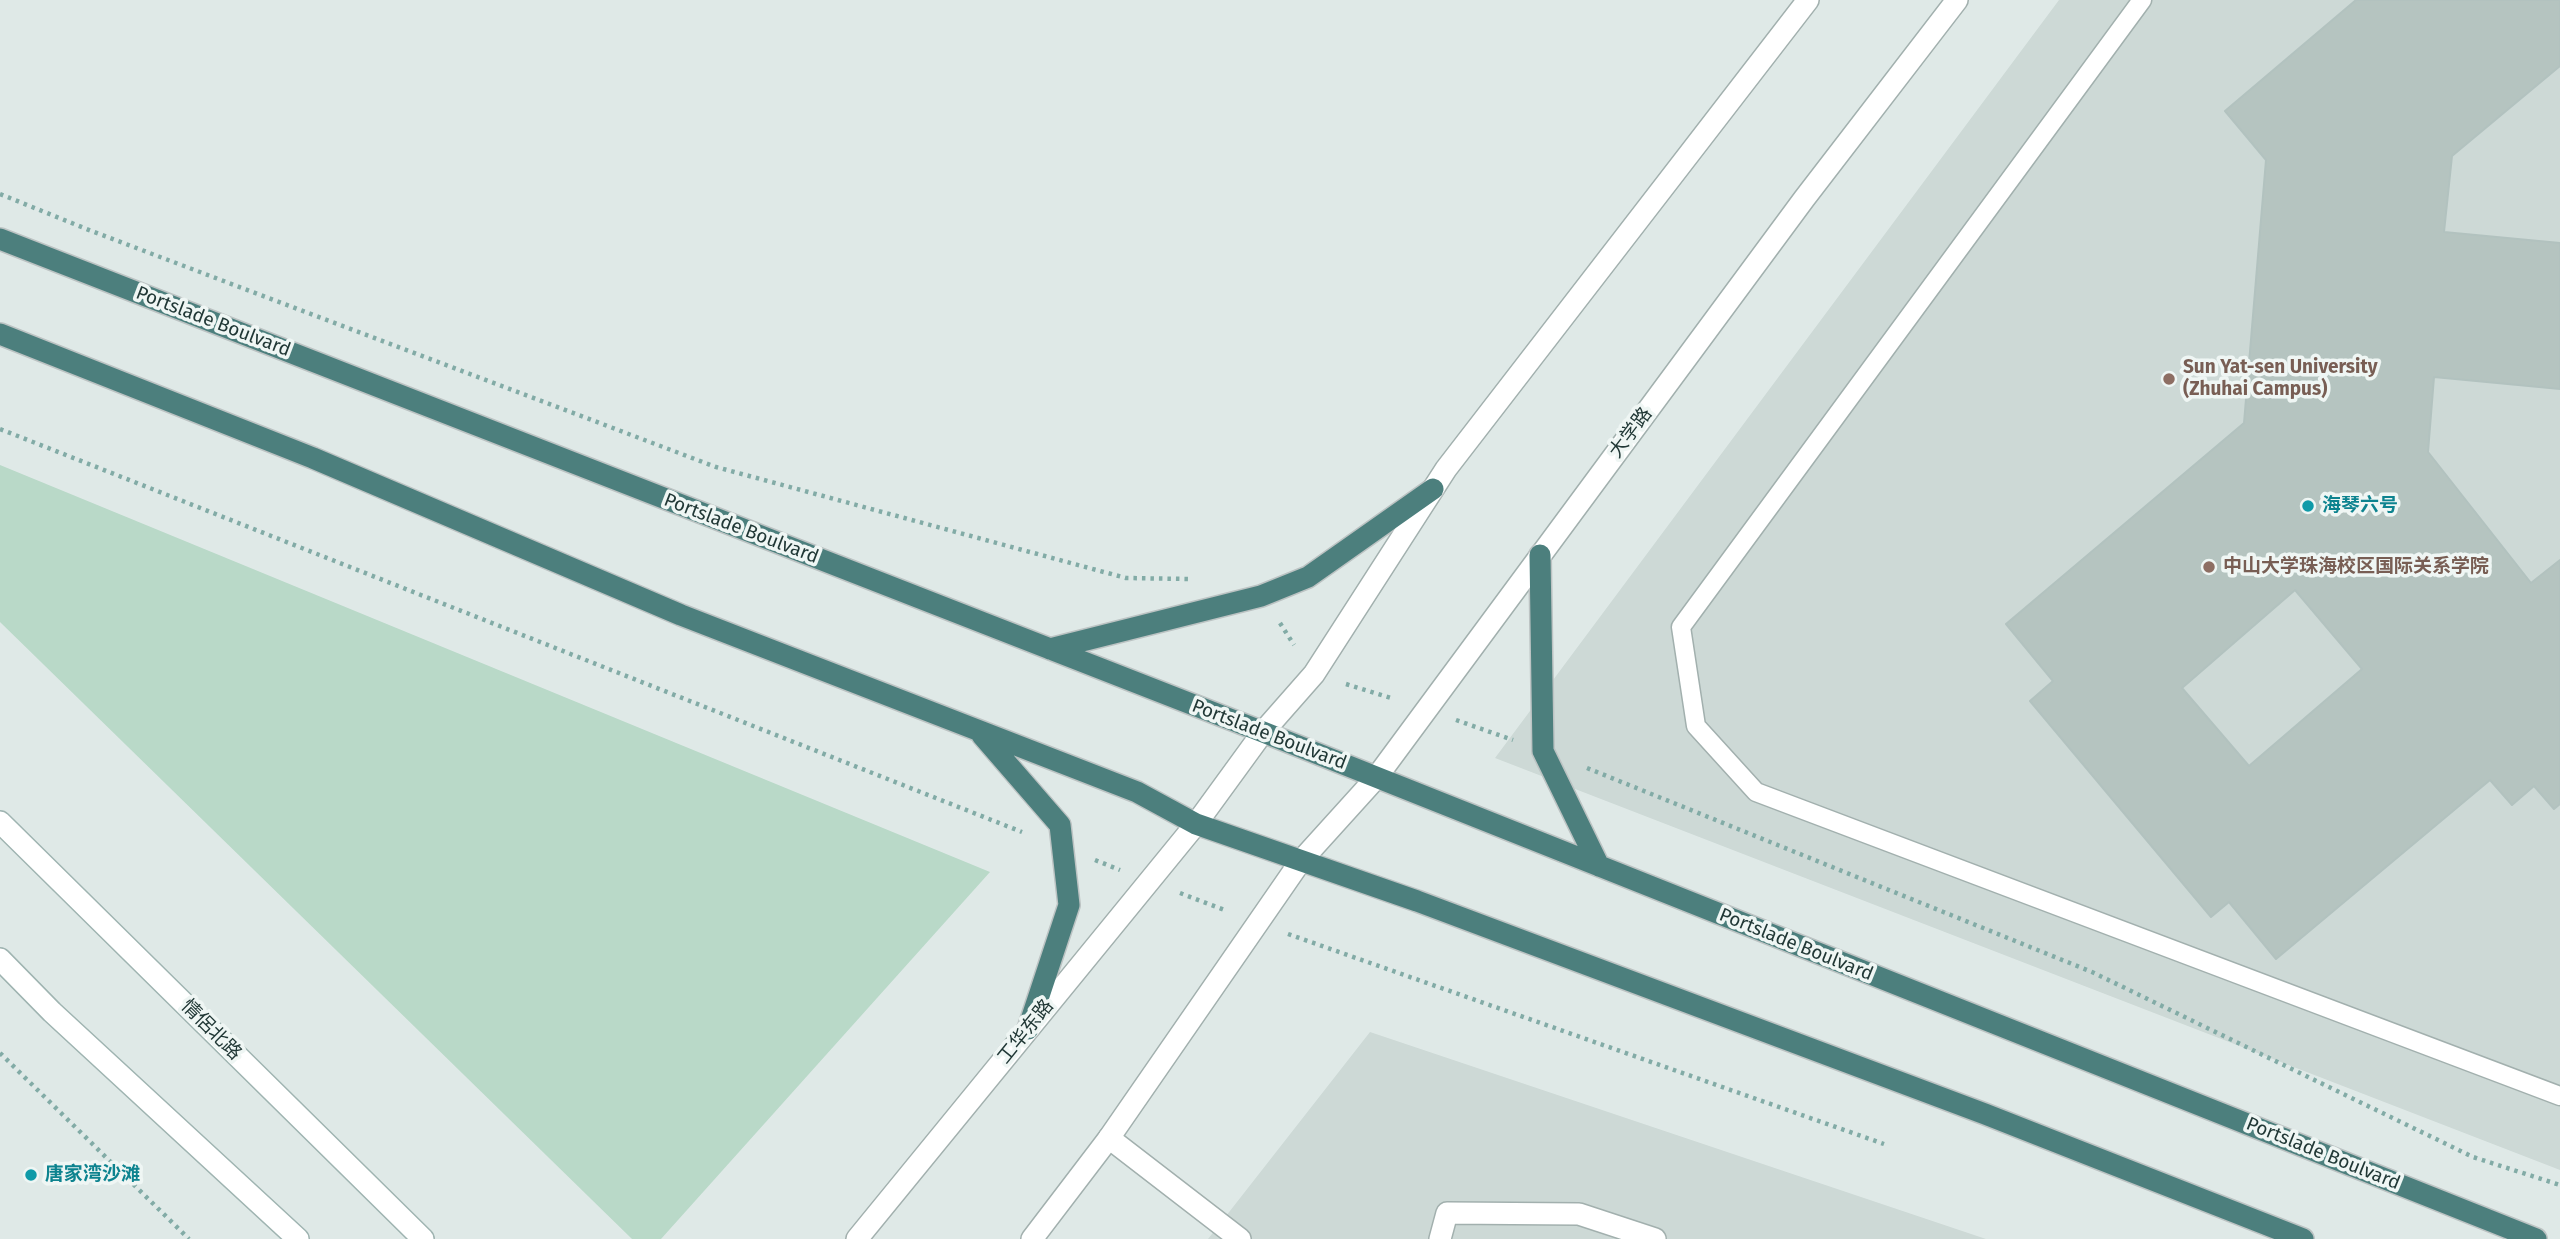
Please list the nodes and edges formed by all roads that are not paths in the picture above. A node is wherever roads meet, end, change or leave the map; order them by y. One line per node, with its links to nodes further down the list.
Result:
1 (1808, 0): 6 (street)
2 (1957, 0): 7 (street, 大学路)
3 (2142, 0): 18 (lane)
4 (0, 239): 8 (highway, Portslade Boulvard)
5 (0, 334): 9 (highway)
6 (1433, 489): 8 (highway); 10 (street)
7 (1541, 555): 11 (street, 大学路); 15 (highway)
8 (1050, 649): 10 (highway, Portslade Boulvard)
9 (978, 731): 13 (highway); 17 (highway)
10 (1263, 732): 11 (highway, Portslade Boulvard); 13 (street)
11 (1376, 778): 14 (street, 大学路); 15 (highway, Portslade Boulvard)
12 (0, 822): 21 (street, 情侶北路)
13 (1196, 824): 14 (highway); 17 (street, 工华东路)
14 (1300, 862): 19 (street); 27 (highway)
15 (1600, 866): 28 (highway, Portslade Boulvard)
16 (0, 959): 20 (street)
17 (1028, 1029): 22 (street, 工华东路)
18 (2560, 1096)
19 (1109, 1138): 23 (street); 24 (street)
20 (298, 1239)
21 (423, 1239)
22 (857, 1239)
23 (1032, 1239)
24 (1240, 1239)
25 (1440, 1239): 26 (street)
26 (1655, 1239)
27 (2303, 1239)
28 (2536, 1239)

